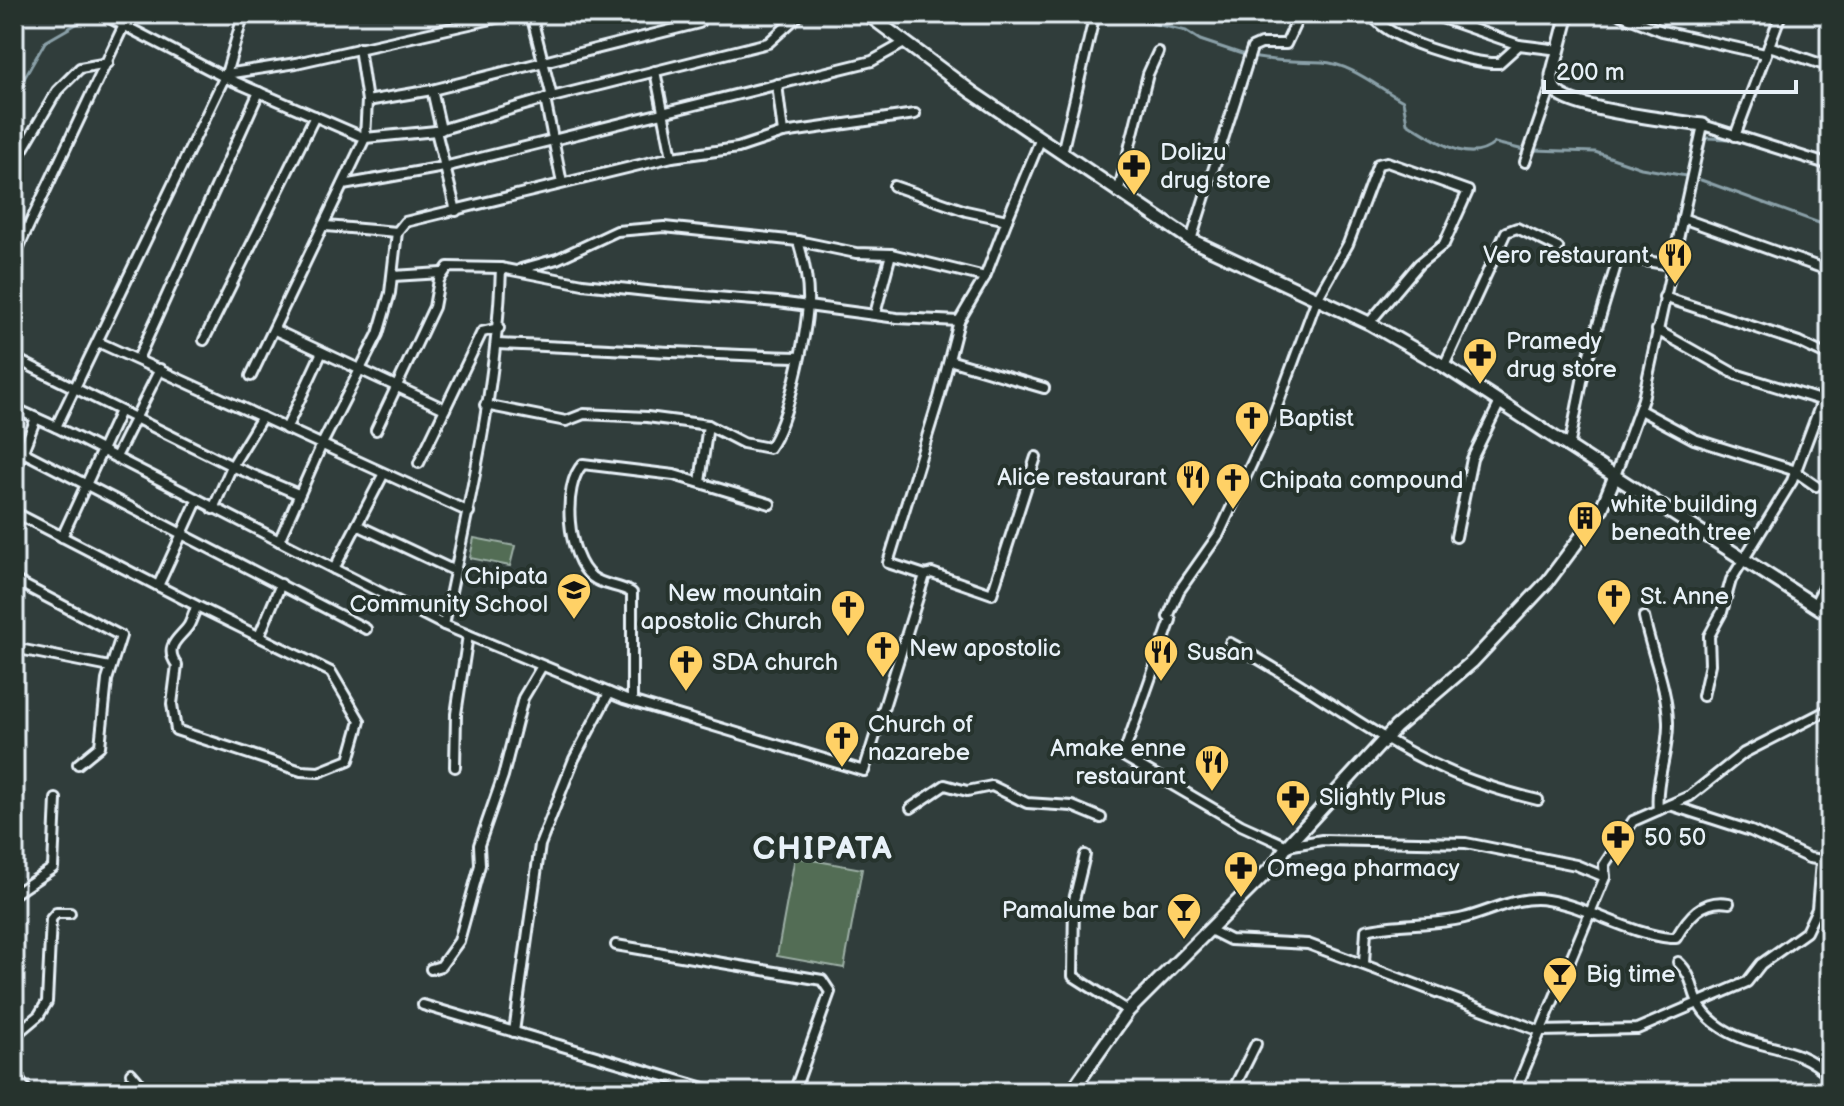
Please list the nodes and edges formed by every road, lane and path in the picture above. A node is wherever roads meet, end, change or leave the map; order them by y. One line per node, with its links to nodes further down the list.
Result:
1 (102, 14): 16 (street)
2 (514, 14): 20 (street)
3 (531, 14): 24 (street)
4 (800, 14): 27 (street)
5 (867, 14): 17 (street)
6 (891, 14): 17 (street)
7 (1095, 14): 45 (street)
8 (1300, 14): 60 (street)
9 (1372, 14): 19 (street)
10 (1430, 14): 19 (street)
11 (1568, 14): 21 (street)
12 (1619, 14): 22 (street)
13 (1781, 14): 22 (street)
14 (246, 15): 28 (street)
15 (699, 23): 24 (street)
16 (124, 25): 25 (street); 28 (street)
17 (884, 26): 18 (street)
18 (906, 42): 29 (street); 43 (street)
19 (1519, 45): 21 (street)
20 (359, 48): 28 (street); 34 (street)
21 (1559, 50): 30 (street)
22 (1767, 50): 26 (street); 41 (street)
23 (1158, 52): 54 (street)
24 (544, 60): 31 (street); 33 (street)
25 (108, 63): 48 (street); 64 (street)
26 (1830, 67)
27 (655, 71): 33 (street); 35 (street)
28 (225, 75): 32 (street); 82 (street)
29 (777, 84): 35 (street); 40 (street)
30 (1552, 84): 38 (street); 47 (street)
31 (432, 90): 34 (street); 39 (street)
32 (259, 92): 37 (street); 88 (street)
33 (548, 98): 39 (street); 44 (street)
34 (367, 101): 42 (street)
35 (664, 111): 44 (street); 46 (street)
36 (915, 114): 40 (street)
37 (315, 116): 42 (street); 81 (street)
38 (1703, 125): 41 (street); 56 (street)
39 (438, 131): 42 (street); 50 (street)
40 (783, 133): 46 (street)
41 (1735, 136): 49 (street)
42 (365, 138): 52 (street)
43 (1041, 138): 45 (street); 57 (street)
44 (552, 139): 50 (street); 51 (street)
45 (1062, 153): 54 (street)
46 (672, 157): 51 (street)
47 (1525, 162)
48 (14, 164)
49 (1830, 165)
50 (444, 167): 52 (street); 55 (street)
51 (562, 183): 55 (street)
52 (343, 185): 58 (street)
53 (894, 186): 57 (street)
54 (1118, 193): 60 (street)
55 (456, 211): 59 (street)
56 (1682, 218): 65 (street); 68 (street)
57 (1007, 220): 71 (street)
58 (326, 226): 59 (street); 79 (street)
59 (397, 232): 70 (street)
60 (1191, 240): 73 (street)
61 (798, 241): 63 (street); 67 (street); 74 (street)
62 (1558, 248): 90 (street)
63 (891, 254): 71 (street); 75 (street)
64 (14, 257)
65 (1670, 265): 72 (street); 112 (street)
66 (501, 268): 67 (street); 69 (street); 78 (street)
67 (517, 270): 74 (street)
68 (1830, 271)
69 (442, 273): 70 (street); 95 (street)
70 (393, 276): 92 (street)
71 (985, 277): 76 (street)
72 (1664, 297): 80 (street); 86 (street)
73 (1316, 301): 77 (street); 77 (street); 170 (street)
74 (808, 306): 75 (street); 85 (street)
75 (875, 314): 76 (street)
76 (959, 321): 89 (street)
77 (1369, 323): 90 (street)
78 (499, 328): 83 (street); 101 (street)
79 (275, 330): 84 (street); 93 (street)
80 (1657, 330): 97 (street); 102 (street)
81 (204, 340)
82 (98, 342): 88 (street); 94 (street)
83 (497, 344): 85 (street); 99 (street)
84 (322, 352): 92 (street); 109 (street)
85 (798, 357): 107 (street)
86 (1830, 357)
87 (14, 358): 94 (street)
88 (138, 359): 91 (street)
89 (949, 360): 96 (street); 141 (street)
90 (1444, 366): 98 (street)
91 (160, 369): 104 (street); 106 (street)
92 (359, 370): 95 (street); 111 (street)
93 (251, 376)
94 (76, 386): 103 (street); 108 (street)
95 (395, 386): 101 (street); 110 (street)
96 (1044, 388)
97 (1826, 402): 119 (street)
98 (1499, 404): 112 (street); 135 (street)
99 (485, 405): 107 (street); 131 (street)
100 (14, 408): 105 (street)
101 (445, 409): 117 (street)
102 (1640, 410): 119 (street); 122 (street)
103 (120, 411): 106 (street); 113 (street)
104 (262, 417): 109 (street); 118 (street)
105 (36, 418): 108 (street); 114 (street)
106 (137, 420): 115 (street); 118 (street)
107 (708, 425): 123 (street)
108 (56, 427): 113 (street)
109 (286, 429): 111 (street)
110 (376, 430)
111 (322, 444): 121 (street); 126 (street)
112 (1569, 449): 122 (street)
113 (103, 451): 115 (street); 124 (street)
114 (23, 452): 120 (street); 124 (street)
115 (116, 457): 127 (street)
116 (1036, 457): 141 (street)
117 (419, 463)
118 (232, 466): 126 (street); 129 (street)
119 (1793, 470): 125 (street); 137 (street)
120 (14, 474)
121 (383, 475): 131 (street); 132 (street)
122 (1615, 476): 137 (street); 161 (street)
123 (700, 482): 128 (street); 159 (street)
124 (87, 486): 133 (street); 134 (street)
125 (1816, 486)
126 (298, 494): 136 (street)
127 (197, 501): 129 (street); 133 (street)
128 (770, 504)
129 (213, 509): 136 (street)
130 (14, 512): 134 (street)
131 (469, 512): 139 (street)
132 (357, 525): 138 (street); 139 (street)
133 (183, 534): 143 (street); 144 (street)
134 (62, 537): 144 (street)
135 (1456, 537)
136 (279, 541): 138 (street)
137 (1742, 561): 146 (street); 158 (street)
138 (334, 569): 149 (street)
139 (455, 571): 149 (street)
140 (1830, 574): 146 (street)
141 (925, 575): 159 (street)
142 (14, 580): 156 (street)
143 (281, 584): 150 (street); 151 (street)
144 (158, 586): 145 (street)
145 (197, 606): 151 (street); 151 (street)
146 (1814, 606): 147 (street)
147 (1830, 615)
148 (1644, 617): 168 (street)
149 (444, 625): 152 (street)
150 (366, 629)
151 (260, 634)
152 (468, 635): 155 (street); 163 (street)
153 (1230, 643): 161 (street)
154 (14, 648): 156 (street)
155 (542, 666): 157 (street); 182 (street)
156 (110, 667): 162 (street)
157 (609, 693): 159 (street); 187 (street)
158 (1703, 696)
159 (632, 701)
160 (1830, 709): 166 (street)
161 (1386, 738): 165 (street); 170 (street)
162 (78, 764)
163 (455, 767)
164 (56, 799): 174 (street)
165 (1538, 800)
166 (1670, 805): 168 (street); 172 (street)
167 (911, 808): 169 (street)
168 (1658, 810): 173 (street)
169 (1101, 818)
170 (1287, 846): 173 (street); 178 (street)
171 (1085, 855): 185 (street)
172 (1825, 861): 184 (street)
173 (1605, 877): 176 (street)
174 (14, 894)
175 (1729, 903): 176 (street)
176 (1590, 911): 181 (street); 186 (street)
177 (70, 913): 188 (street)
178 (1210, 930): 181 (street); 185 (street)
179 (616, 945): 197 (street)
180 (1678, 962): 184 (street)
181 (1364, 963): 186 (street)
182 (431, 969)
183 (423, 1005): 187 (street)
184 (1697, 1005): 186 (street); 191 (street)
185 (1128, 1011): 198 (street)
186 (1540, 1031): 200 (street)
187 (514, 1032): 193 (street)
188 (14, 1036)
189 (1256, 1044): 199 (street)
190 (131, 1073): 195 (street)
191 (1830, 1076)
192 (15, 1078): 194 (street)
193 (707, 1090): 196 (street)
194 (26, 1092)
195 (137, 1092)
196 (718, 1092)
197 (794, 1092)
198 (1071, 1092)
199 (1232, 1092)
200 (1515, 1092)

